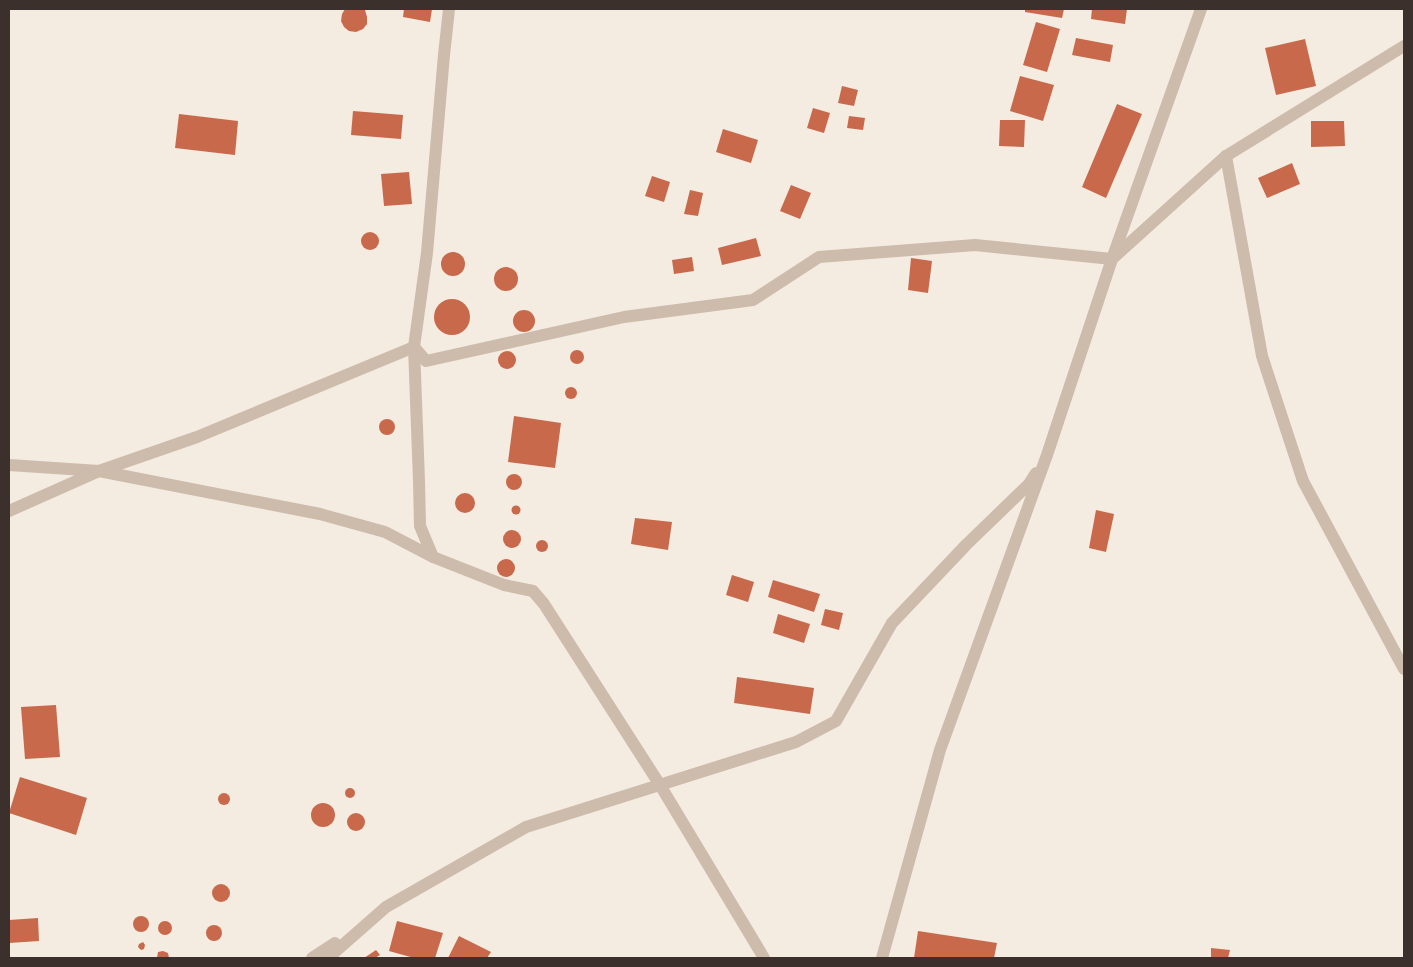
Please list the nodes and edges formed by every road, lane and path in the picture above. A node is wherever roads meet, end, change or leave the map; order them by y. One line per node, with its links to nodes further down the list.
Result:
1 (449, 9): 6 (street)
2 (1201, 9): 5 (street)
3 (1404, 46): 4 (street)
4 (1226, 156): 5 (street); 12 (street)
5 (1112, 259): 6 (street); 7 (street)
6 (414, 347): 9 (street); 11 (street)
7 (1047, 455): 13 (street); 18 (street)
8 (9, 464): 9 (street)
9 (99, 471): 10 (street); 11 (street)
10 (9, 511)
11 (433, 558): 13 (street)
12 (1404, 669)
13 (660, 785): 14 (street); 17 (street)
14 (386, 907): 15 (street); 16 (street)
15 (312, 958)
16 (328, 958)
17 (764, 958)
18 (882, 958)

